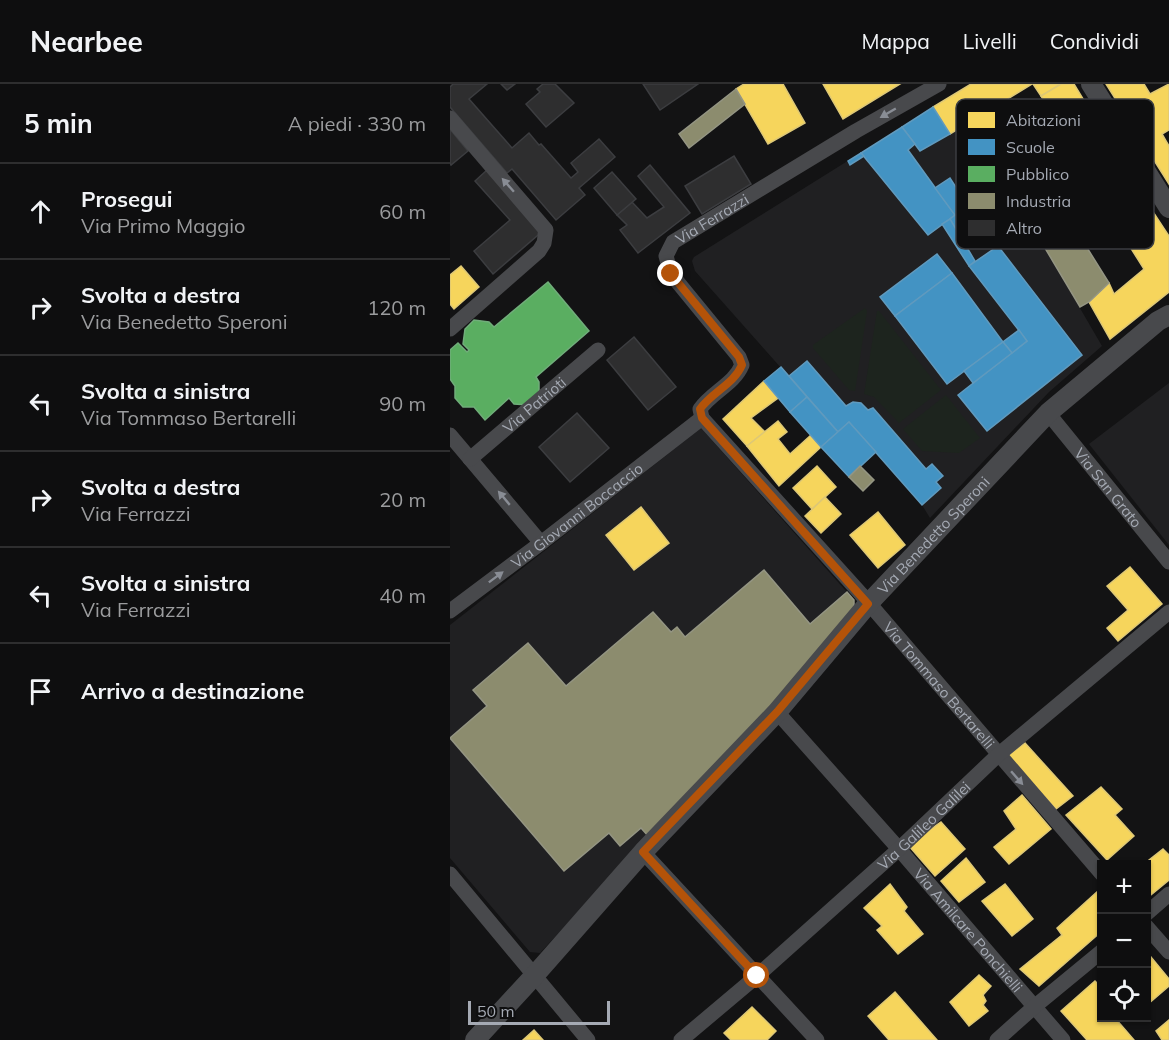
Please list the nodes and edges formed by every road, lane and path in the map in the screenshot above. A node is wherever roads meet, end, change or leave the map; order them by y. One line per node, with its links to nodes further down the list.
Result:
1 (1091, 84): 3 (street)
2 (936, 85): 11 (street, Via Ferrazzi, one-way to 11)
3 (1100, 99)
4 (450, 118): 8 (street, one-way to 4)
5 (1154, 184): 6 (street)
6 (1169, 208)
7 (1169, 315): 10 (street, Via Benedetto Speroni)
8 (450, 329)
9 (598, 350): 13 (street, Via Patrioti)
10 (1048, 413): 15 (street, Via San Grato); 16 (street, Via Benedetto Speroni)
11 (702, 418): 14 (street, Via Giovanni Boccaccio); 16 (street, Via Tommaso Bertarelli)
12 (450, 435): 13 (street)
13 (470, 459): 14 (street, one-way to 13)
14 (541, 543): 17 (street, Via Giovanni Boccaccio, one-way to 14)
15 (1169, 562)
16 (868, 604): 19 (street, Via Benedetto Speroni); 20 (street, Via Tommaso Bertarelli)
17 (450, 611)
18 (1169, 612): 20 (street, Via Galileo Galilei)
19 (777, 712): 21 (street, Via Amilcare Ponchielli); 22 (street, Via Benedetto Speroni)
20 (998, 755): 21 (street, Via Galileo Galilei); 23 (street, Via Tommaso Bertarelli, one-way to 23)
21 (899, 849): 31 (street, Via Galileo Galilei); 32 (street, Via Amilcare Ponchielli)
22 (643, 852): 30 (street, Via Benedetto Speroni); 31 (street)
23 (1097, 869)
24 (450, 874): 30 (street)
25 (1169, 894): 26 (street)
26 (1151, 910)
27 (1151, 932): 28 (street)
28 (1169, 952)
29 (1097, 954): 32 (street)
30 (534, 976): 33 (street, Via Benedetto Speroni); 34 (street)
31 (757, 976): 35 (street, Via Galileo Galilei); 36 (street)
32 (1034, 1007): 37 (street); 38 (street, Via Amilcare Ponchielli)
33 (475, 1040)
34 (588, 1040)
35 (681, 1040)
36 (817, 1040)
37 (997, 1040)
38 (1063, 1040)

